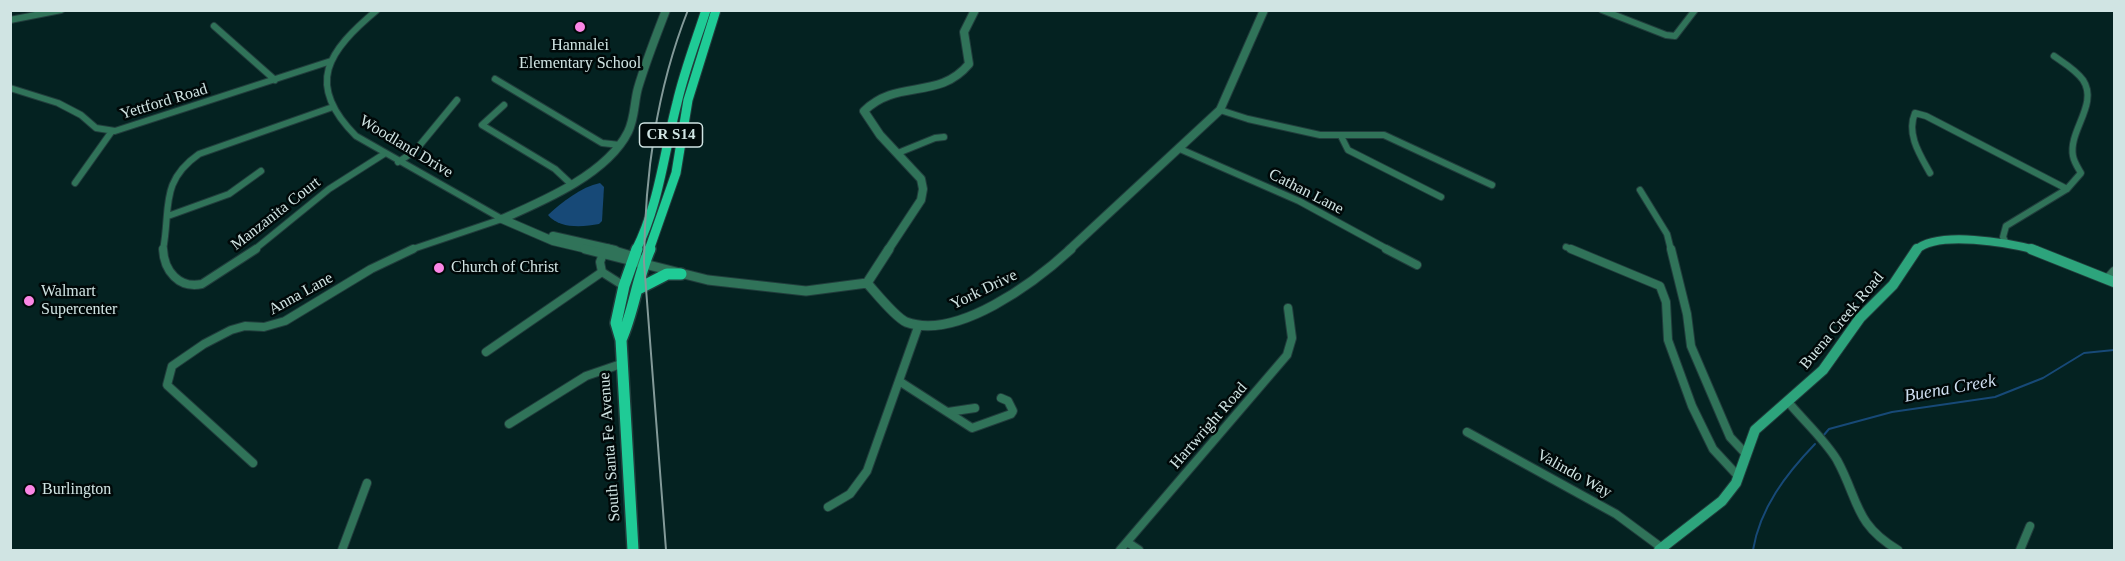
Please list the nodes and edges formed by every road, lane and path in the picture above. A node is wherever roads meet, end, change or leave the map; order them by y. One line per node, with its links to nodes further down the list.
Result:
1 (61, 10): 10 (street)
2 (377, 10): 13 (street)
3 (666, 10): 24 (street)
4 (706, 10): 43 (main road, CR S14)
5 (716, 10): 43 (main road, South Santa Fe Avenue / CR S14)
6 (975, 10): 26 (street)
7 (1264, 10): 20 (street, York Drive)
8 (1602, 10): 9 (street)
9 (1695, 10)
10 (10, 20)
11 (214, 26): 15 (street)
12 (2054, 56): 34 (street)
13 (331, 62): 15 (street, Yettford Road); 19 (street)
14 (495, 79): 24 (street)
15 (275, 80): 21 (street, Yettford Road)
16 (10, 88): 21 (street, Yettford Road)
17 (457, 100): 28 (street)
18 (504, 105): 32 (street)
19 (330, 108): 27 (street, Woodland Drive); 37 (street, Manzanita Court)
20 (1220, 110): 22 (street); 25 (street, York Drive)
21 (112, 131): 31 (street)
22 (1341, 136): 33 (street); 36 (street)
23 (944, 137): 26 (street)
24 (620, 146): 32 (street)
25 (1180, 149): 44 (street, Cathan Lane); 53 (street, York Drive)
26 (898, 153): 49 (street)
27 (384, 154): 28 (street, Woodland Drive); 37 (street, Manzanita Court)
28 (398, 162): 38 (street, Woodland Drive)
29 (261, 171): 37 (street)
30 (1930, 173): 34 (street)
31 (75, 183)
32 (571, 184): 38 (street)
33 (1492, 185)
34 (2067, 189): 40 (street)
35 (1640, 190): 64 (street)
36 (1441, 197)
37 (168, 216)
38 (502, 219): 39 (street, Woodland Drive); 65 (street, Anna Lane)
39 (547, 236): 42 (street, Woodland Drive); 43 (street, Woodland Drive)
40 (2005, 241): 48 (main road, Buena Creek Road); 59 (main road, Buena Creek Road)
41 (1566, 247): 66 (street)
42 (603, 254): 43 (street, Woodland Drive); 46 (street)
43 (637, 259): 47 (street); 50 (main road, South Santa Fe Avenue / CR S14); 51 (main road, South Santa Fe Avenue / CR S14)
44 (1417, 265)
45 (2115, 271): 48 (street)
46 (602, 272): 50 (street); 55 (street)
47 (681, 274): 49 (street); 51 (main road)
48 (2111, 280)
49 (867, 283): 53 (street)
50 (624, 286): 54 (main road, South Santa Fe Avenue / CR S14)
51 (638, 289): 54 (main road, South Santa Fe Avenue / CR S14)
52 (1288, 308): 70 (street, Hartwright Road)
53 (918, 327): 57 (street)
54 (621, 340): 56 (main road, South Santa Fe Avenue / CR S14)
55 (486, 352)
56 (621, 364): 62 (street); 73 (main road, South Santa Fe Avenue / CR S14)
57 (899, 381): 61 (street); 68 (street)
58 (1000, 398): 61 (street)
59 (1789, 403): 64 (main road, Buena Creek Road); 76 (street)
60 (975, 408): 61 (street)
61 (947, 412)
62 (509, 424)
63 (1467, 432): 71 (street, Valindo Way)
64 (1745, 453): 66 (main road, Buena Creek Road)
65 (253, 463)
66 (1738, 476): 71 (main road, Buena Creek Road)
67 (367, 483): 72 (street)
68 (828, 507)
69 (2030, 526): 77 (street)
70 (1127, 542): 74 (street, Hartwright Road); 75 (street)
71 (1661, 549)
72 (342, 550)
73 (633, 550)
74 (1120, 550)
75 (1139, 550)
76 (1898, 550)
77 (2020, 550)

